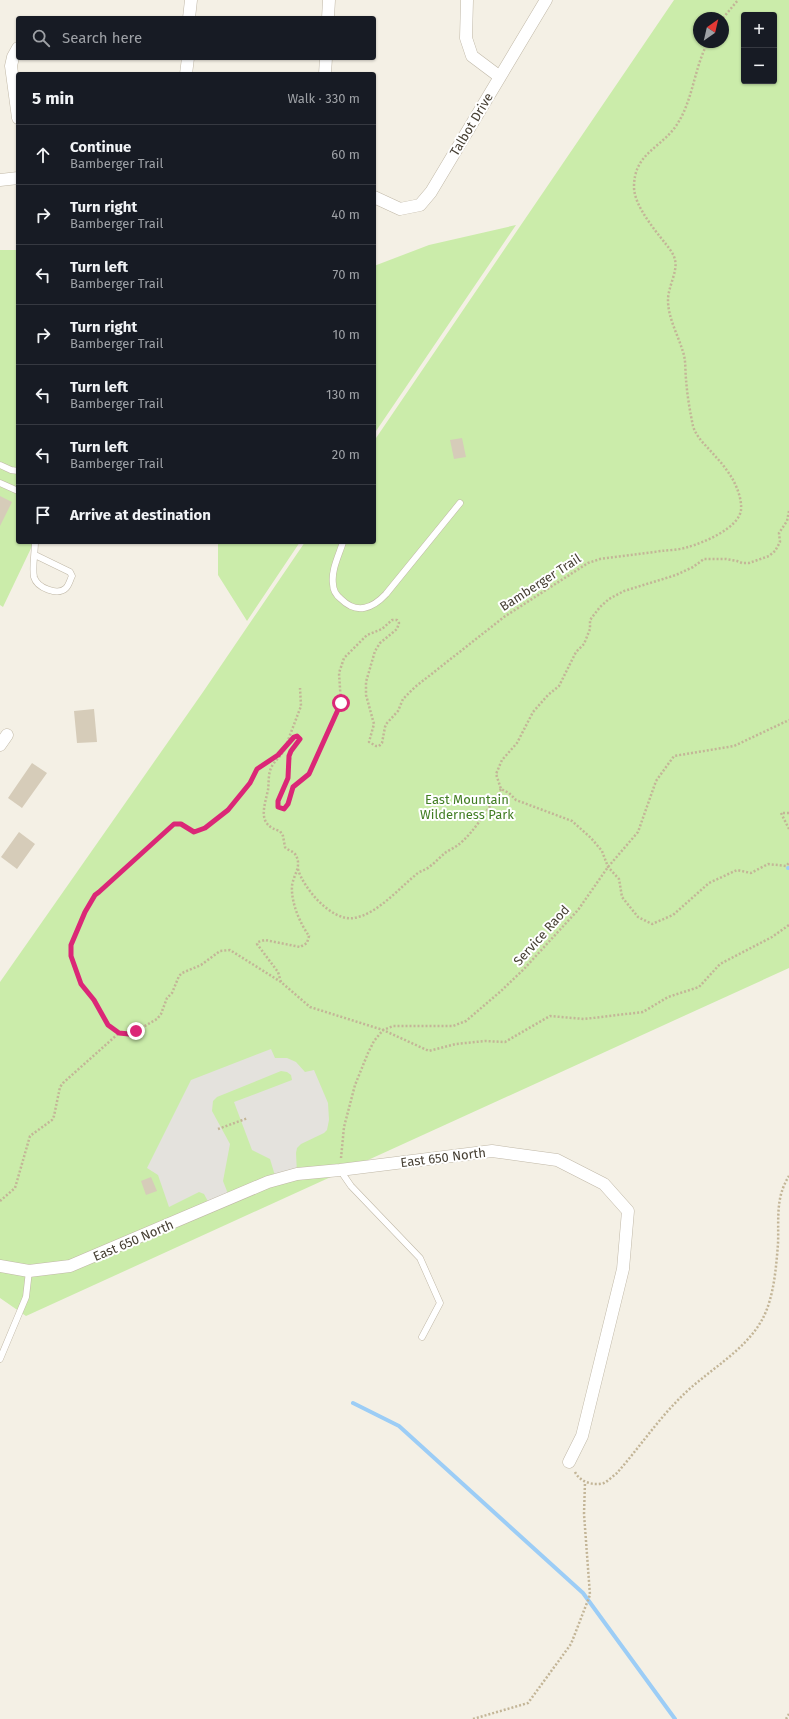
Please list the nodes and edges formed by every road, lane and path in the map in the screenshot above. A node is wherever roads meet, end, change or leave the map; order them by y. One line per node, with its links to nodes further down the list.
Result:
1 (190, 0): 7 (street)
2 (329, 0): 8 (street)
3 (467, 0): 15 (street)
4 (546, 0): 15 (street, Talbot Drive)
5 (738, 0): 6 (path)
6 (728, 12)
7 (189, 16)
8 (328, 16)
9 (706, 48): 31 (path, Bamberger Trail)
10 (16, 52): 16 (street)
11 (188, 60): 13 (street)
12 (326, 60): 14 (street)
13 (186, 72)
14 (326, 72)
15 (500, 77): 19 (street, Talbot Drive)
16 (16, 103)
17 (16, 178): 18 (street)
18 (0, 180)
19 (376, 198)
20 (0, 465): 21 (lane)
21 (16, 471)
22 (0, 483): 23 (lane)
23 (16, 490)
24 (460, 502): 27 (lane)
25 (789, 511): 32 (path)
26 (35, 544): 28 (lane)
27 (342, 544)
28 (35, 555): 28 (lane)
29 (300, 688): 31 (path, Bamberger Trail)
30 (789, 720): 36 (path, Service Raod)
31 (286, 745): 37 (path, Bamberger Trail); 41 (path, Bamberger Trail)
32 (501, 790): 36 (path); 37 (path)
33 (789, 813): 34 (path)
34 (789, 829)
35 (789, 863): 36 (path)
36 (608, 867): 40 (path, Service Raod)
37 (298, 868): 39 (path)
38 (789, 925): 40 (path)
39 (281, 982): 40 (path); 41 (path)
40 (383, 1030): 44 (path)
41 (119, 1033): 46 (path)
42 (248, 1118): 43 (path)
43 (218, 1129)
44 (340, 1170): 48 (street, East 650 North); 49 (lane); 51 (street, East 650 North)
45 (789, 1176): 53 (path)
46 (0, 1201)
47 (0, 1266): 48 (street, East 650 North)
48 (29, 1271): 50 (lane)
49 (422, 1337)
50 (0, 1359)
51 (569, 1462)
52 (789, 1714): 54 (path)
53 (473, 1719)
54 (786, 1719)

